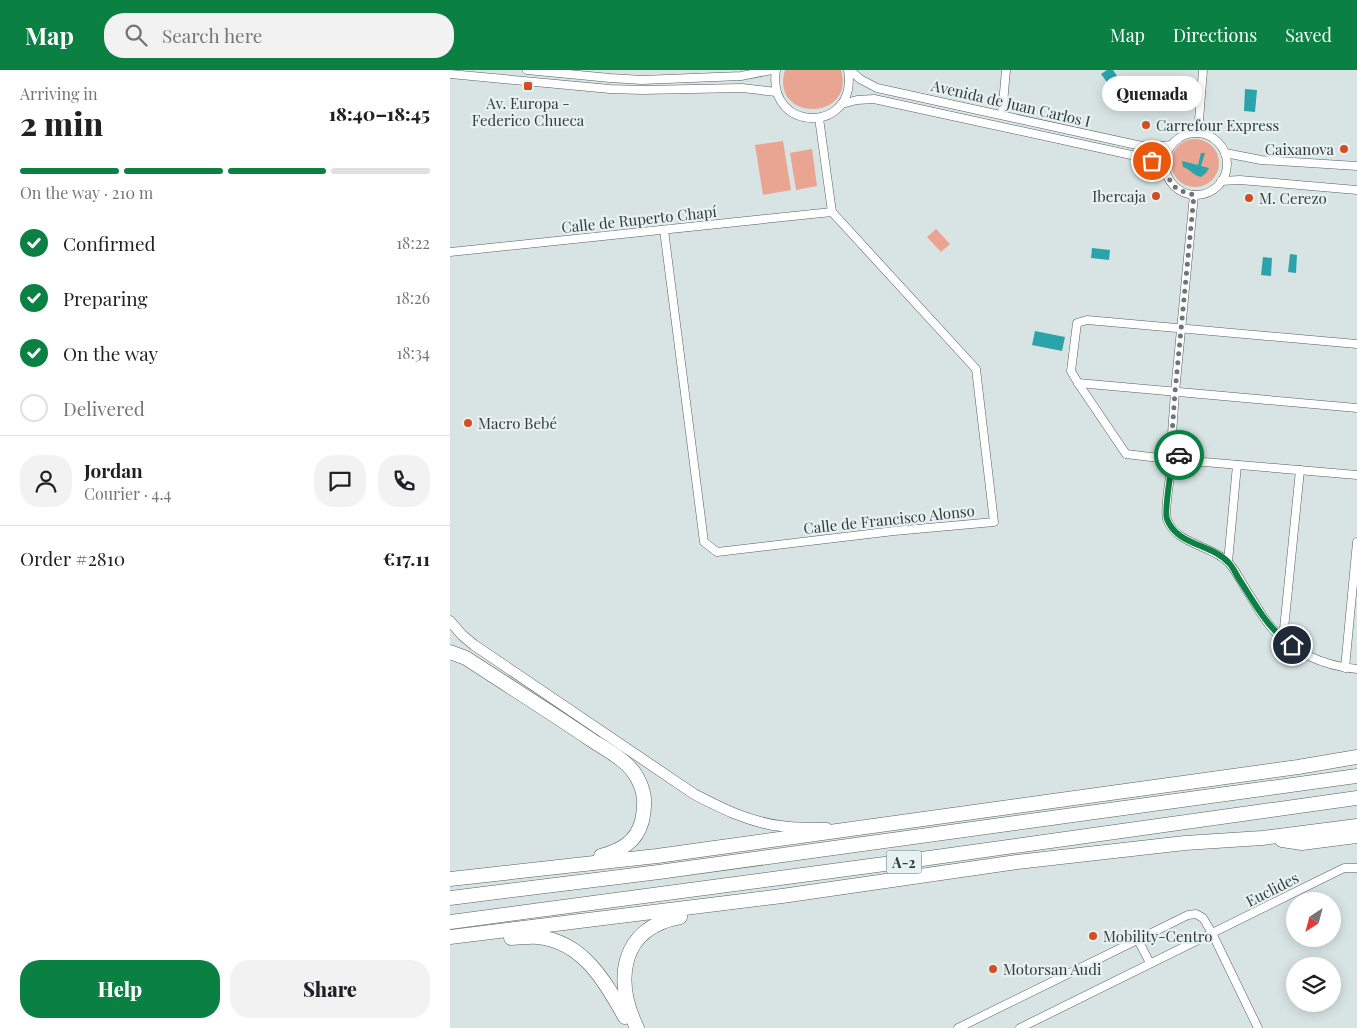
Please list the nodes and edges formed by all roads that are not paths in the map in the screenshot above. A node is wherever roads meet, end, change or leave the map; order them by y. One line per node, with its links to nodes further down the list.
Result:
1 (527, 70): 2 (street)
2 (774, 70): 7 (street)
3 (849, 70): 8 (street); 9 (street, Avenida de Juan Carlos I)
4 (1006, 70): 9 (street)
5 (1204, 70): 11 (street)
6 (450, 74): 7 (street)
7 (776, 92): 10 (street)
8 (842, 104): 10 (street); 15 (street, Avenida de Juan Carlos I)
9 (1002, 115): 12 (street, Avenida de Juan Carlos I)
10 (820, 118): 19 (street)
11 (1198, 133): 12 (street); 13 (street)
12 (1171, 145): 15 (street)
13 (1225, 153): 14 (street); 16 (street)
14 (1357, 166)
15 (1165, 170): 18 (street)
16 (1221, 181): 17 (street); 18 (street)
17 (1357, 190)
18 (1194, 195): 22 (street)
19 (832, 212): 20 (street, Calle de Ruperto Chapí); 20 (street, Calle de Francisco Alonso)
20 (664, 230): 21 (street, Calle de Ruperto Chapí)
21 (450, 252)
22 (1181, 327): 23 (street); 24 (street); 25 (street)
23 (1357, 344)
24 (1078, 383): 25 (street); 28 (street)
25 (1175, 392): 26 (street); 27 (street)
26 (1357, 408)
27 (1171, 448): 28 (street); 29 (street)
28 (1159, 458): 31 (street)
29 (1180, 460): 30 (street); 31 (street)
30 (1237, 465): 32 (street); 35 (street)
31 (1171, 469): 35 (street)
32 (1300, 470): 33 (street); 37 (street)
33 (1357, 475)
34 (1357, 542): 39 (street)
35 (1228, 562): 37 (street)
36 (450, 621): 47 (street)
37 (1283, 639): 39 (street)
38 (450, 652): 50 (highway)
39 (1345, 668): 40 (street)
40 (1357, 669)
41 (1357, 757): 43 (highway)
42 (1357, 761): 43 (highway)
43 (1298, 767): 47 (highway)
44 (1357, 776): 54 (highway, A-2)
45 (1357, 798): 55 (highway, A-2)
46 (1357, 826): 49 (highway)
47 (841, 830): 50 (highway)
48 (1357, 836): 49 (highway)
49 (1262, 838): 53 (highway)
50 (553, 868): 52 (highway)
51 (1357, 868): 56 (street, Euclides)
52 (450, 879)
53 (782, 896): 57 (highway); 62 (highway)
54 (450, 898)
55 (450, 922)
56 (1212, 934): 58 (street); 60 (street, Euclides); 65 (street)
57 (450, 937)
58 (1138, 940): 60 (street); 63 (street)
59 (450, 942): 61 (highway)
60 (1150, 964): 64 (street, Euclides)
61 (632, 1028)
62 (637, 1028)
63 (958, 1028)
64 (1020, 1028)
65 (1258, 1028)

